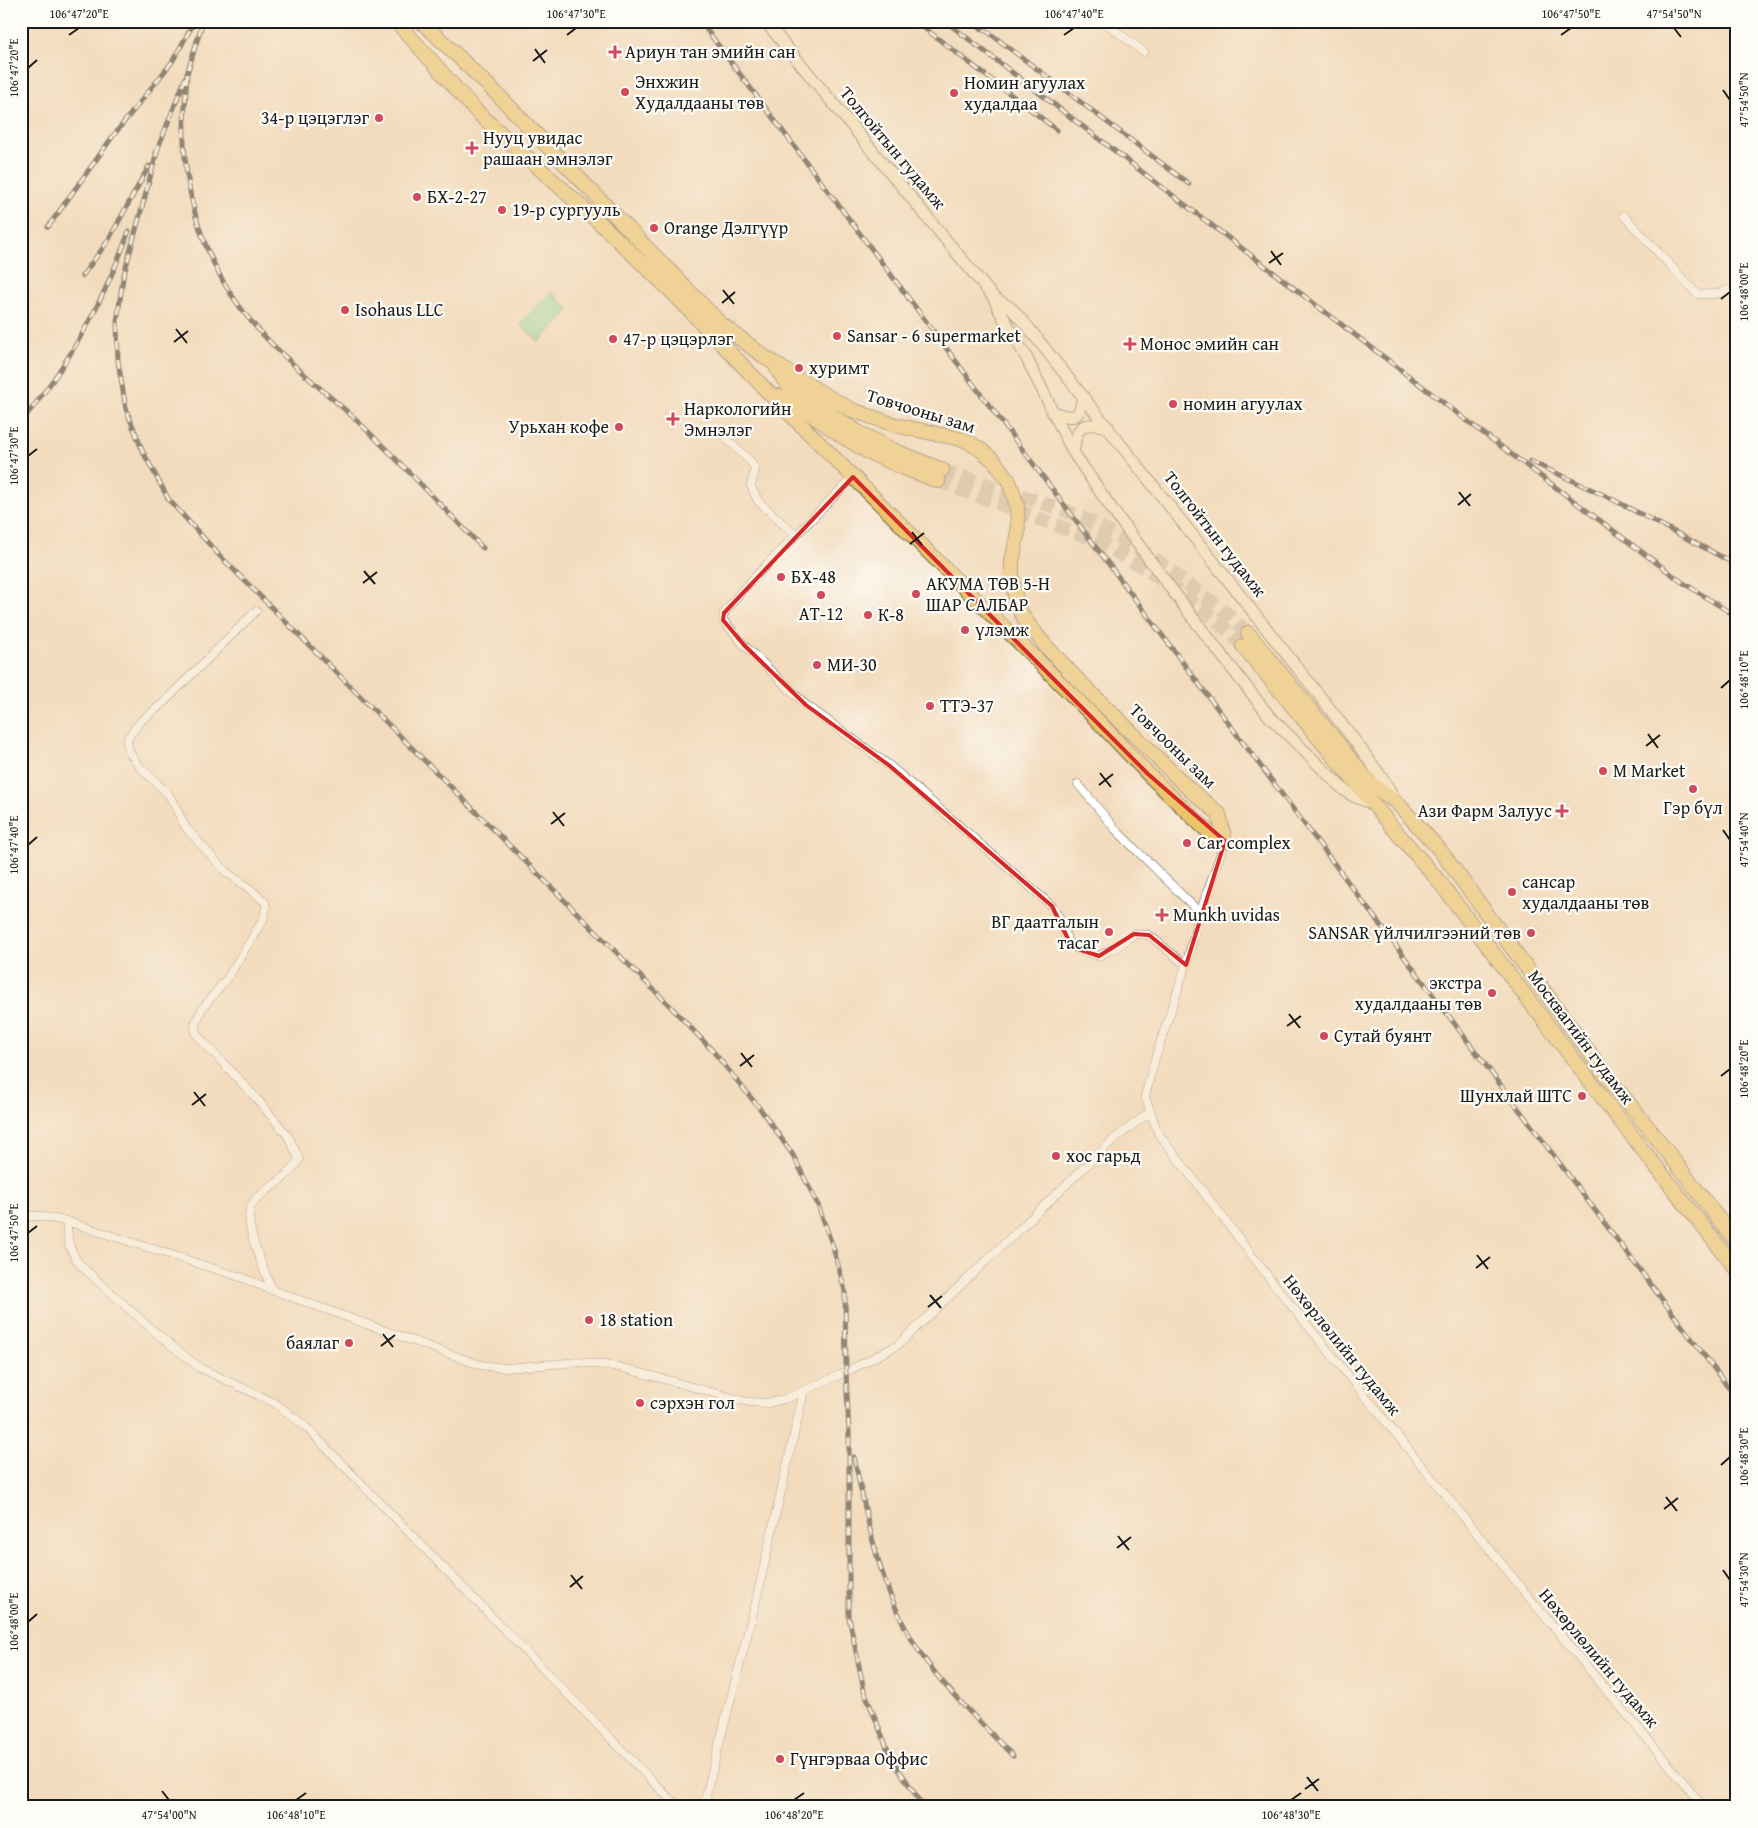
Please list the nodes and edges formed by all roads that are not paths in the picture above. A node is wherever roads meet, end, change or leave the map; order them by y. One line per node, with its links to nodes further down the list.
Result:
1 (396, 21): 10 (highway, Товчооны зам)
2 (421, 21): 9 (highway, Товчооны зам)
3 (765, 21): 8 (main road, Толгойтын гудамж)
4 (1103, 21): 5 (street)
5 (1144, 52)
6 (1624, 216): 7 (street)
7 (1737, 285)
8 (994, 298): 11 (main road, Толгойтын гудамж); 12 (main road, Толгойтын гудамж)
9 (776, 365): 10 (highway); 22 (highway, Товчооны зам)
10 (772, 396): 16 (highway, Товчооны зам)
11 (1083, 396): 12 (main road); 13 (main road, Толгойтын гудамж)
12 (1052, 412): 15 (main road, Толгойтын гудамж)
13 (1108, 427): 15 (main road); 20 (main road, Толгойтын гудамж)
14 (728, 439): 17 (street)
15 (1073, 452): 21 (main road, Толгойтын гудамж)
16 (853, 477): 17 (street); 22 (highway, Товчооны зам)
17 (795, 535): 24 (street)
18 (256, 610): 30 (street)
19 (1078, 784): 23 (street)
20 (1397, 802): 21 (highway, Москвагийн гудамж); 28 (highway, Москвагийн гудамж)
21 (1373, 804): 29 (highway, Москвагийн гудамж)
22 (1225, 841): 23 (street, Нөхөрлөлийн гудамж)
23 (1200, 913): 24 (street, Нөхөрлөлийн гудамж)
24 (1186, 966): 25 (street, Нөхөрлөлийн гудамж)
25 (1150, 1112): 31 (street); 34 (street, Нөхөрлөлийн гудамж)
26 (21, 1216): 27 (street)
27 (66, 1221): 30 (street); 32 (street)
28 (1737, 1243)
29 (1737, 1270)
30 (272, 1290): 31 (street)
31 (804, 1391): 33 (street)
32 (681, 1807)
33 (703, 1807)
34 (1704, 1807)

